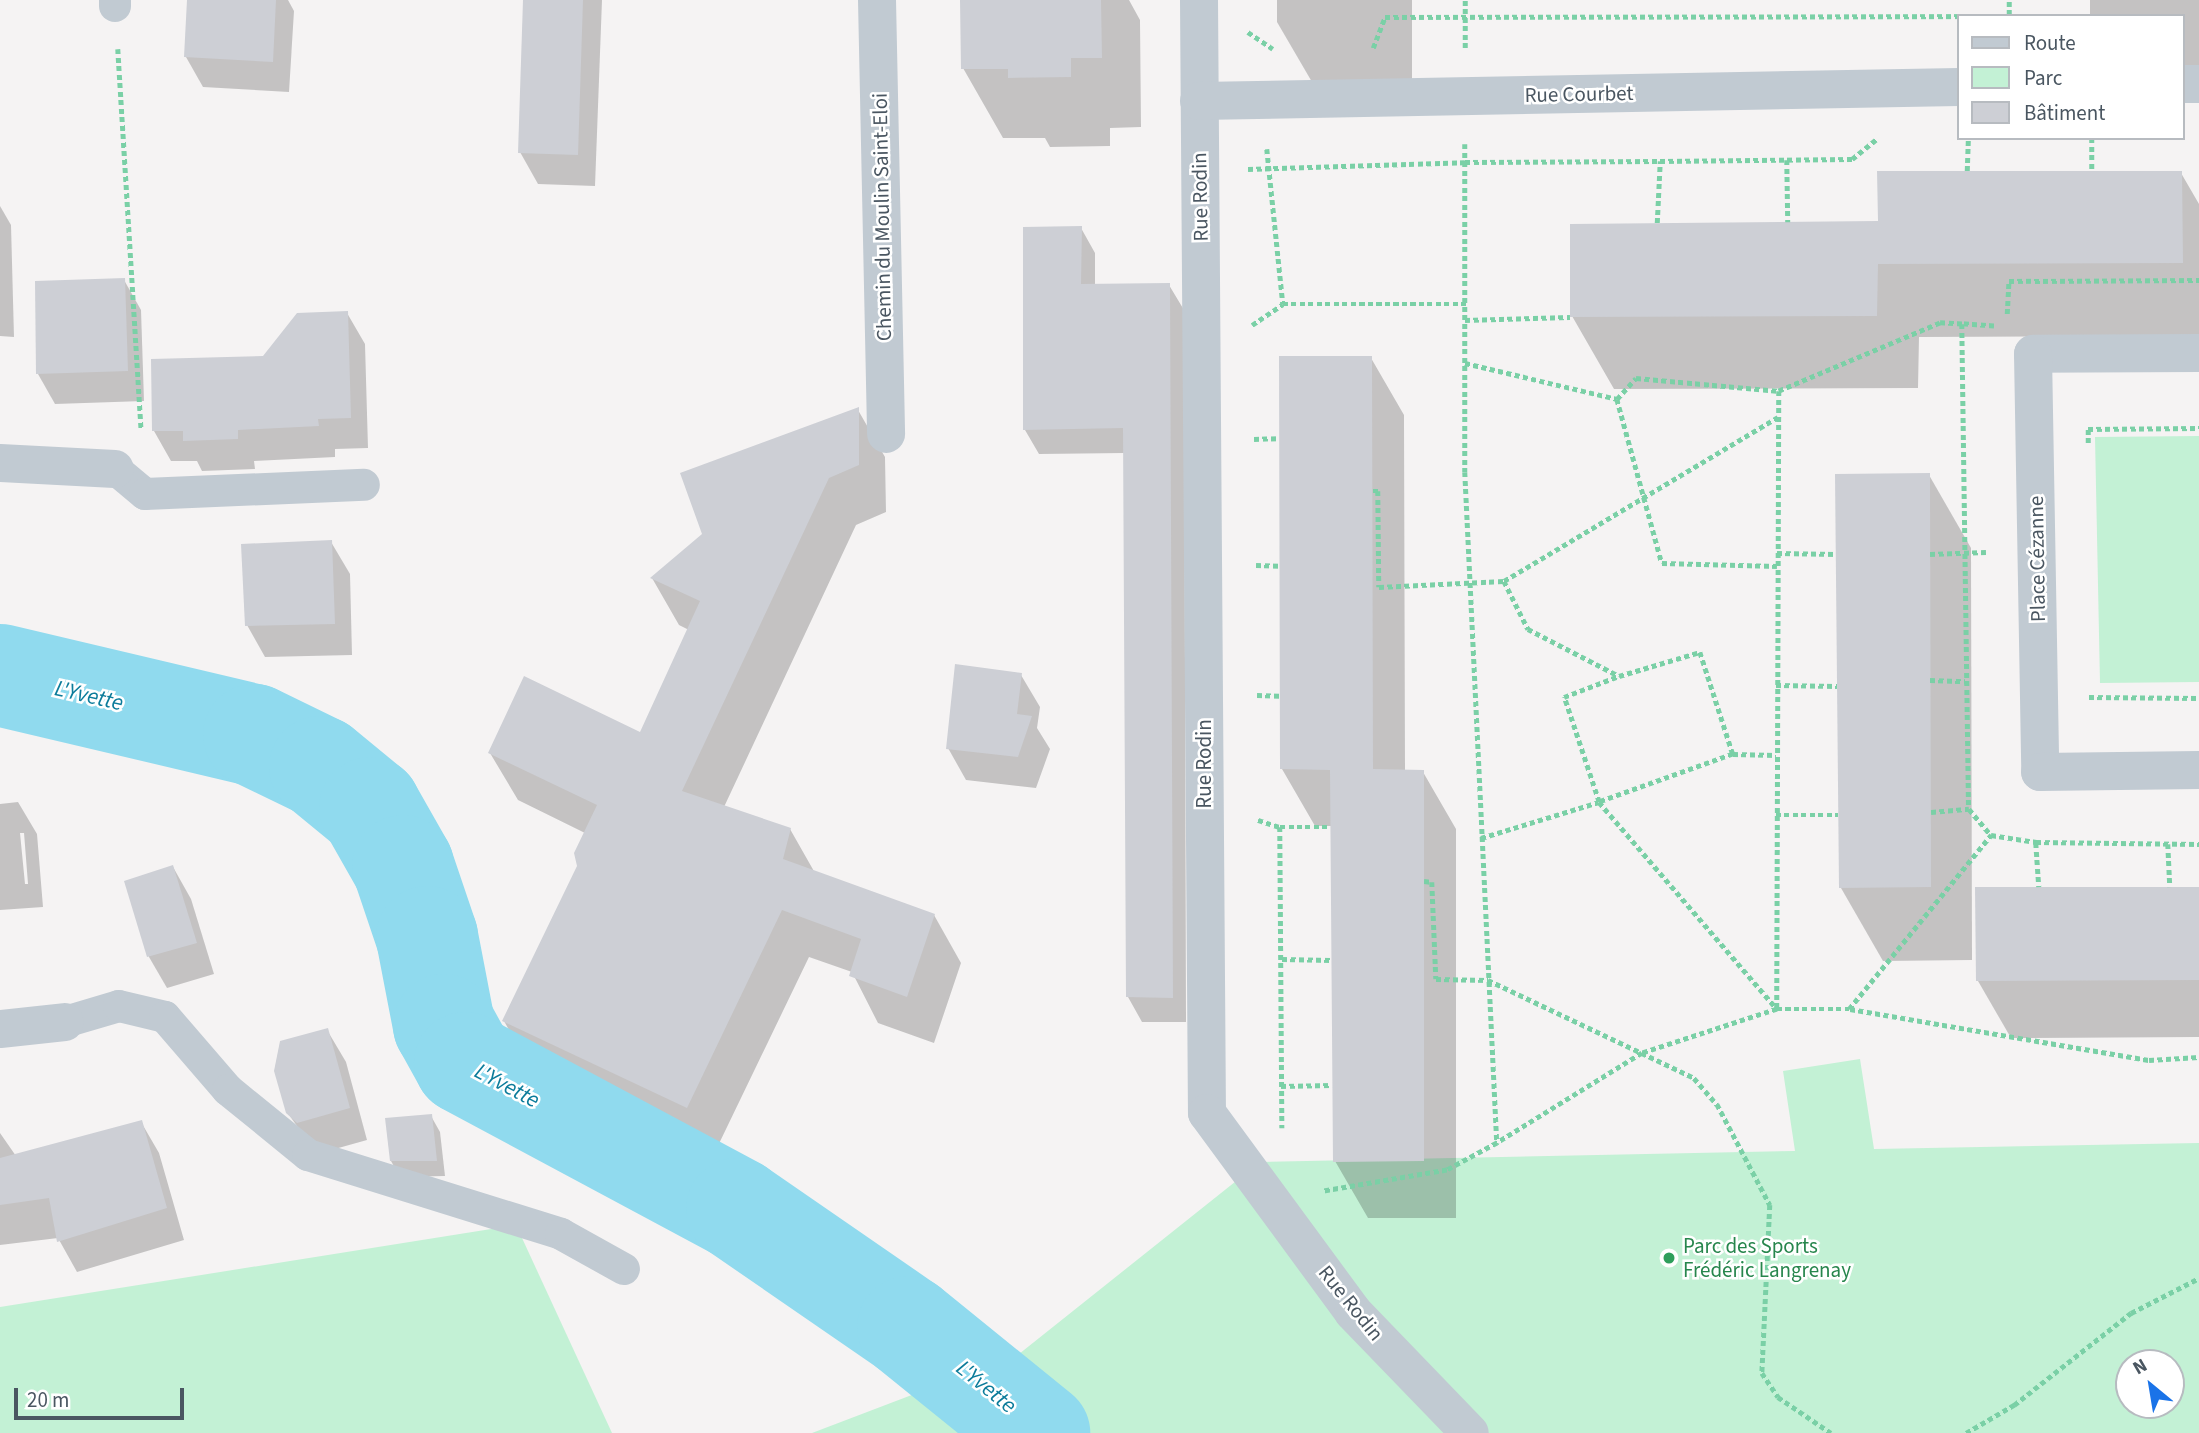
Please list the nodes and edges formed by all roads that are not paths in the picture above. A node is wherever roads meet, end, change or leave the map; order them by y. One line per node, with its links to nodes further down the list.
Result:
1 (877, 0): 6 (street, Chemin du Moulin Saint-Eloi)
2 (1199, 0): 4 (street, Rue Rodin)
3 (1958, 87): 4 (street, Rue Courbet)
4 (1199, 101): 14 (street, Rue Rodin)
5 (2199, 353): 10 (street, Place Cézanne)
6 (886, 434)
7 (0, 463): 8 (street)
8 (115, 469): 9 (lane)
9 (364, 485)
10 (2199, 770)
11 (65, 1023): 12 (street); 13 (lane)
12 (0, 1029)
13 (624, 1269)
14 (1470, 1433)

